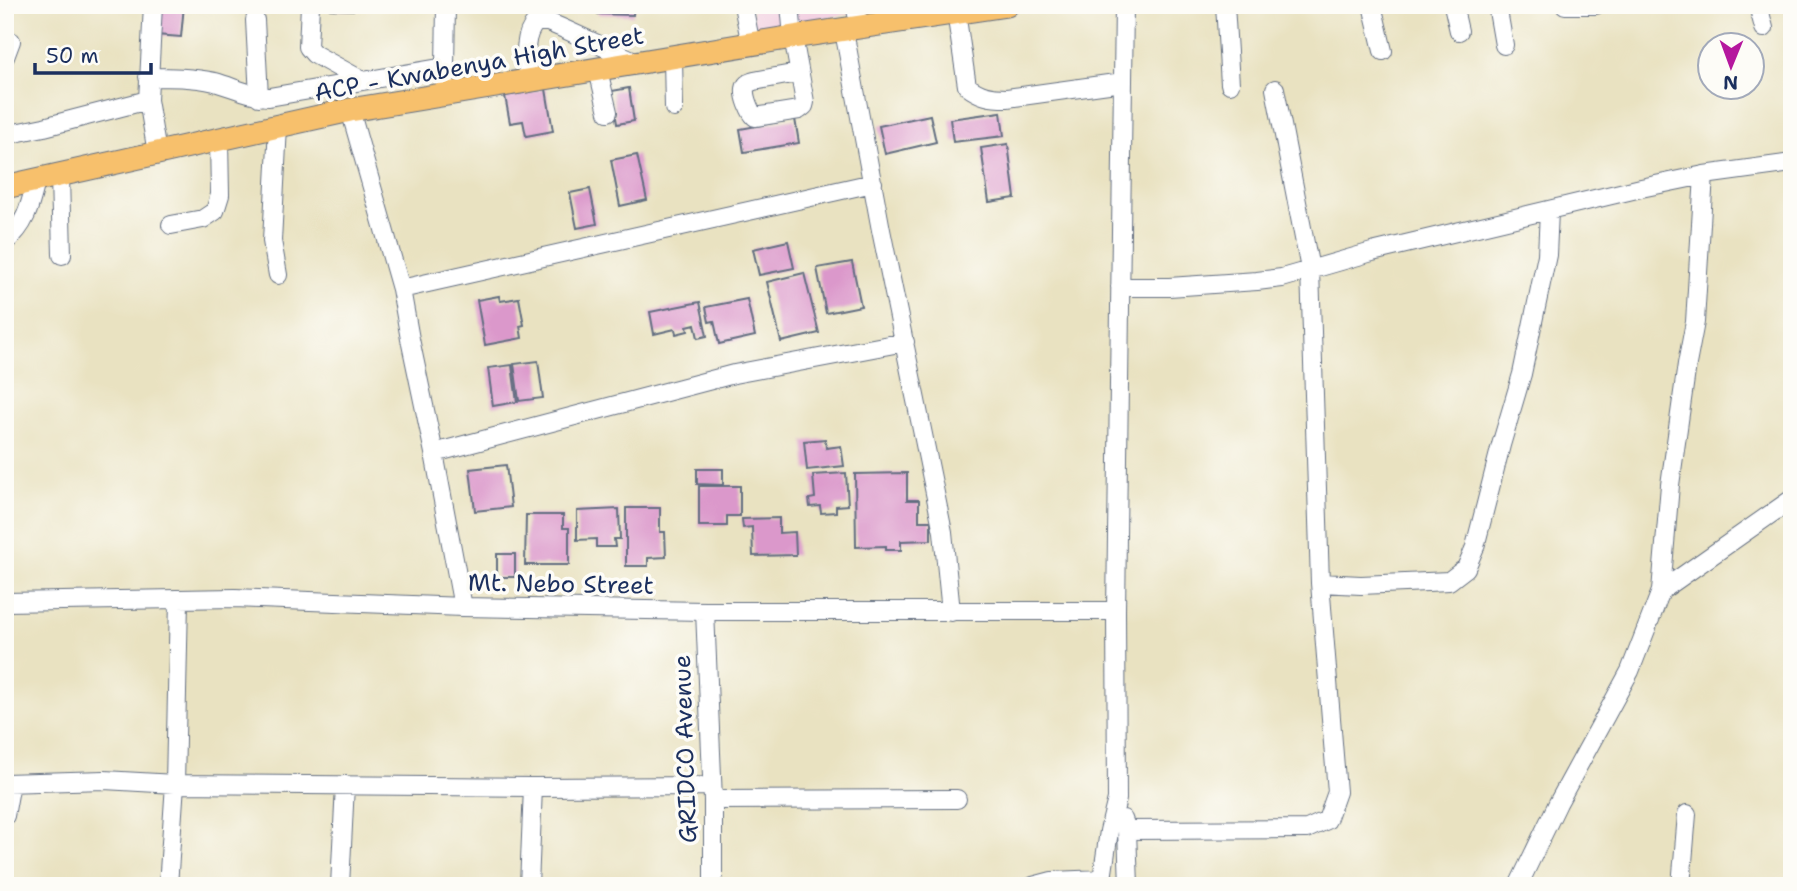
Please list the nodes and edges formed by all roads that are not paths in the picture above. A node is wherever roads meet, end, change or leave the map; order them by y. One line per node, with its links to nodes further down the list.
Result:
1 (153, 5): 30 (street)
2 (310, 5): 31 (street)
3 (446, 5): 27 (street)
4 (743, 5): 22 (street)
5 (790, 5): 21 (street)
6 (855, 5): 19 (street)
7 (1007, 5): 16 (main road, ACP - Kwabenya High Street)
8 (1124, 5): 33 (street)
9 (1225, 5): 34 (street)
10 (1372, 5): 24 (street)
11 (1453, 5): 20 (street)
12 (1497, 5): 23 (street)
13 (1565, 5): 14 (street)
14 (1596, 5)
15 (1759, 5): 18 (street)
16 (942, 11): 19 (main road, ACP - Kwabenya High Street); 33 (street)
17 (255, 20): 37 (street)
18 (1764, 28)
19 (852, 29): 21 (main road, ACP - Kwabenya High Street); 50 (street)
20 (1459, 31)
21 (793, 37): 22 (main road, ACP - Kwabenya High Street); 29 (street)
22 (751, 45): 25 (main road, ACP - Kwabenya High Street)
23 (1504, 46)
24 (1383, 51)
25 (673, 58): 26 (main road, ACP - Kwabenya High Street); 39 (street)
26 (639, 63): 28 (main road, ACP - Kwabenya High Street); 32 (street)
27 (444, 67): 31 (street); 36 (street)
28 (598, 70): 32 (main road, ACP - Kwabenya High Street); 41 (street)
29 (798, 73)
30 (148, 77): 37 (street); 38 (street)
31 (363, 81): 37 (street)
32 (529, 82): 36 (main road, ACP - Kwabenya High Street)
33 (1123, 82): 58 (street)
34 (1230, 85)
35 (1275, 89): 56 (street)
36 (446, 93): 40 (main road, ACP - Kwabenya High Street)
37 (260, 97)
38 (148, 100): 43 (street); 45 (street)
39 (674, 108)
40 (350, 110): 42 (main road, ACP - Kwabenya High Street); 59 (street)
41 (608, 112)
42 (278, 126): 44 (main road, ACP - Kwabenya High Street); 57 (street)
43 (5, 135)
44 (219, 139): 45 (main road, ACP - Kwabenya High Street); 53 (street)
45 (158, 153): 48 (main road, ACP - Kwabenya High Street)
46 (1792, 163): 47 (street)
47 (1704, 175): 52 (street); 64 (street)
48 (60, 176): 49 (main road, ACP - Kwabenya High Street); 55 (street)
49 (36, 181): 51 (main road, ACP - Kwabenya High Street); 54 (street)
50 (873, 183): 59 (street); 60 (street)
51 (5, 187)
52 (1549, 211): 56 (street); 63 (street)
53 (171, 225)
54 (5, 242)
55 (62, 254)
56 (1310, 269): 58 (street); 63 (street)
57 (278, 275)
58 (1120, 287): 70 (street)
59 (401, 289): 61 (street)
60 (905, 342): 61 (street); 69 (street)
61 (434, 453): 67 (street)
62 (1792, 499): 64 (street)
63 (1320, 583): 80 (street)
64 (1661, 591): 88 (street)
65 (179, 600): 66 (street, Mt. Nebo Street); 67 (street, Mt. Nebo Street); 72 (street)
66 (5, 602)
67 (463, 607): 68 (street, Mt. Nebo Street)
68 (705, 611): 69 (street, Mt. Nebo Street); 75 (street, GRIDCO Avenue)
69 (951, 611): 70 (street, Mt. Nebo Street)
70 (1116, 611): 77 (street)
71 (8, 783): 72 (street); 79 (street)
72 (174, 784): 73 (street); 82 (street)
73 (345, 785): 74 (street); 83 (street)
74 (533, 787): 75 (street); 84 (street)
75 (713, 793): 76 (street); 85 (street, GRIDCO Avenue)
76 (957, 799)
77 (1117, 799): 80 (street); 81 (street)
78 (1688, 814): 89 (street)
79 (5, 816)
80 (1127, 830): 87 (street)
81 (1102, 882): 86 (street)
82 (168, 886)
83 (340, 886)
84 (529, 886)
85 (713, 886)
86 (1033, 886)
87 (1129, 886)
88 (1518, 886)
89 (1681, 886)

